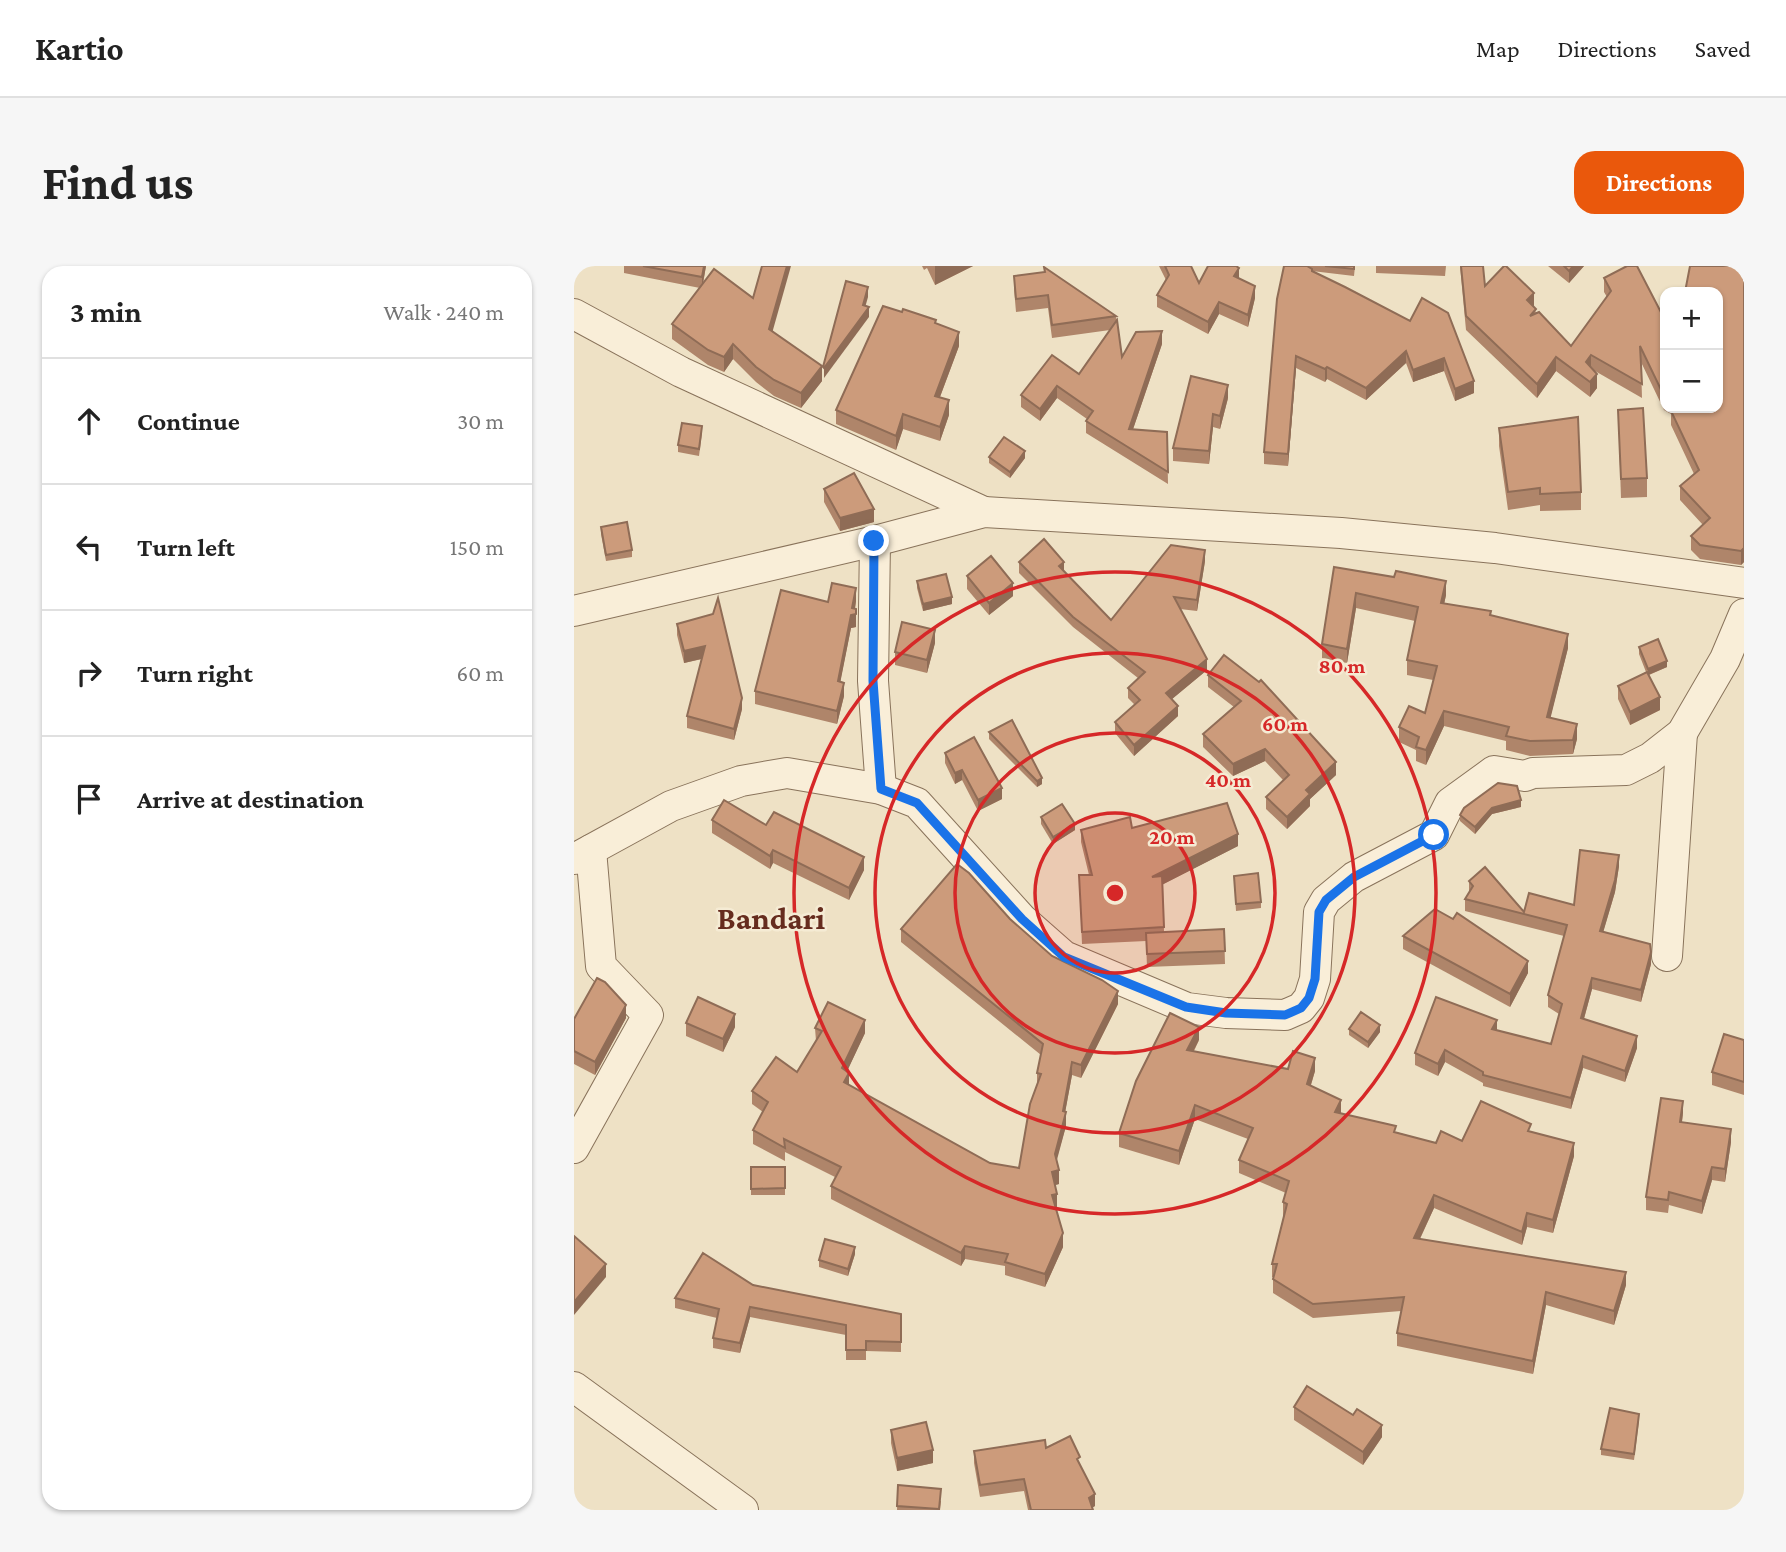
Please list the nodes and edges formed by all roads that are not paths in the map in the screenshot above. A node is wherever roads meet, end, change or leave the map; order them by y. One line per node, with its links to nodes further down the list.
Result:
1 (574, 314): 2 (street)
2 (984, 512): 3 (street); 4 (street)
3 (874, 541): 5 (street); 8 (street)
4 (1744, 583)
5 (574, 611)
6 (1744, 614): 7 (street)
7 (1682, 733): 8 (street); 10 (street)
8 (881, 789): 9 (street)
9 (582, 854): 11 (street)
10 (1667, 956)
11 (574, 1148)
12 (574, 1387): 13 (street)
13 (743, 1510)

